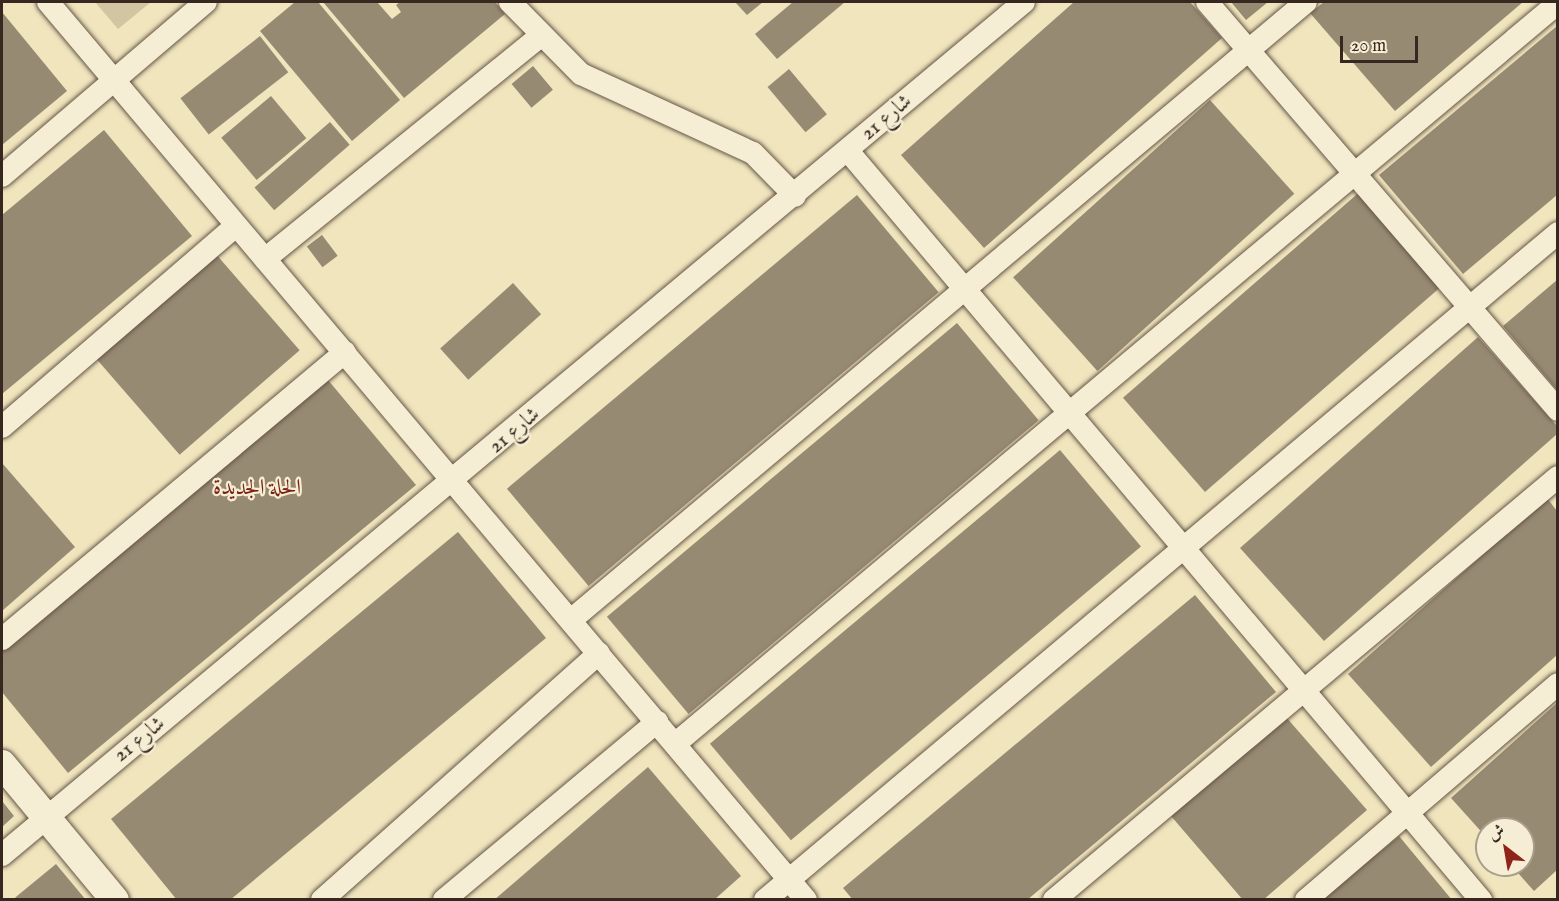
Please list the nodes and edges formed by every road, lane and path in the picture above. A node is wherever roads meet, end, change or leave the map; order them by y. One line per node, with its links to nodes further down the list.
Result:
1 (48, 2): 10 (street)
2 (206, 2): 10 (street)
3 (510, 2): 8 (street)
4 (1024, 2): 11 (street, شارع 21)
5 (1207, 2): 9 (street)
6 (1306, 2): 9 (street)
7 (1557, 3): 12 (street)
8 (539, 37): 14 (street); 17 (street)
9 (1249, 50): 12 (street); 18 (street)
10 (115, 80): 13 (street); 15 (street)
11 (848, 151): 14 (street, شارع 21); 18 (street)
12 (1355, 173): 19 (street); 22 (street)
13 (2, 176)
14 (795, 196): 25 (street, شارع 21)
15 (236, 226): 17 (street); 23 (street)
16 (1557, 233): 19 (street)
17 (265, 259): 20 (street)
18 (965, 289): 22 (street); 27 (street)
19 (1472, 305): 21 (street); 26 (street)
20 (345, 352): 25 (street); 28 (street)
21 (1557, 410)
22 (1069, 413): 26 (street); 33 (street)
23 (2, 427)
24 (1557, 477): 31 (street)
25 (455, 482): 27 (street); 36 (street, شارع 21)
26 (1183, 548): 31 (street); 38 (street)
27 (571, 620): 29 (street)
28 (2, 639)
29 (599, 653): 32 (street); 40 (street)
30 (1557, 684): 35 (street)
31 (1303, 691): 35 (street); 44 (street)
32 (657, 722): 33 (street); 41 (street)
33 (675, 744): 38 (street)
34 (2, 764): 36 (street)
35 (1407, 814): 45 (street); 46 (street)
36 (48, 816): 37 (street, شارع 21); 39 (street)
37 (2, 855)
38 (789, 879): 42 (street); 43 (street)
39 (115, 900)
40 (322, 900)
41 (444, 900)
42 (765, 900)
43 (806, 900)
44 (1054, 900)
45 (1306, 900)
46 (1481, 900)

